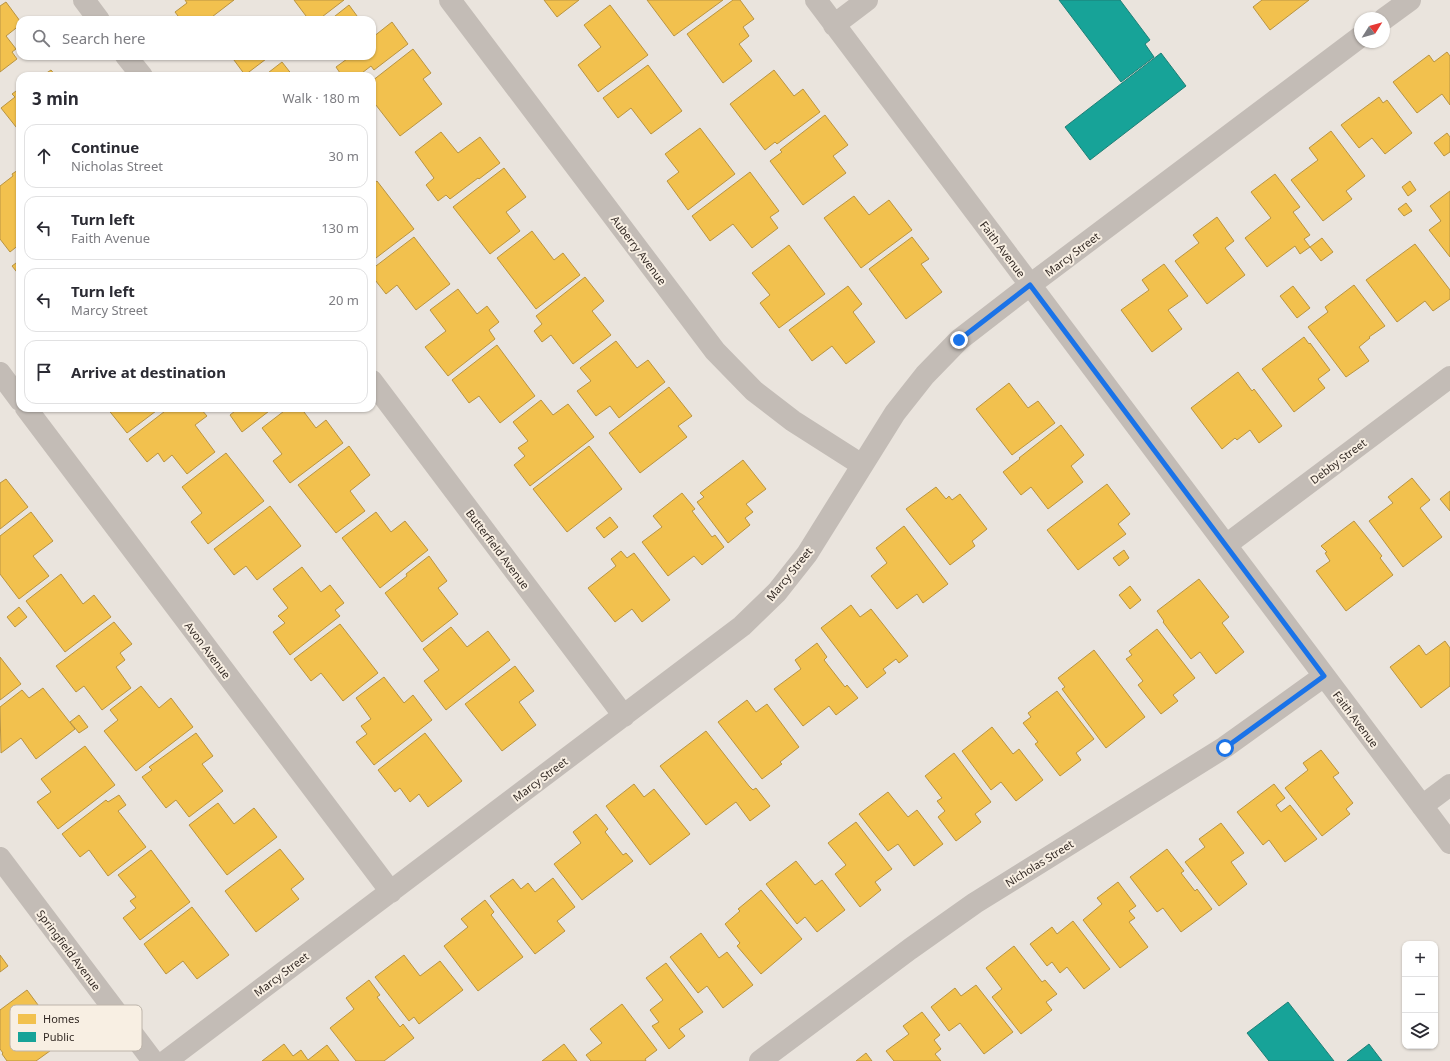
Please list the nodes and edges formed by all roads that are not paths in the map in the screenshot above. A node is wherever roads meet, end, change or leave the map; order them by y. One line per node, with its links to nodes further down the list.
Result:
1 (84, 0): 7 (street)
2 (450, 0): 18 (street, Auberry Avenue)
3 (816, 0): 8 (street, Faith Avenue)
4 (867, 0): 8 (street)
5 (1410, 0): 6 (street)
6 (1390, 15)
7 (96, 16)
8 (834, 25): 12 (street, Faith Avenue)
9 (1354, 42): 12 (street, Marcy Street)
10 (129, 60): 11 (street)
11 (139, 72)
12 (1030, 285): 18 (street, Marcy Street); 19 (street, Faith Avenue)
13 (0, 374): 16 (street)
14 (1450, 377): 19 (street, Debby Street)
15 (376, 387): 21 (street, Butterfield Avenue)
16 (16, 395)
17 (29, 412): 26 (street, Avon Avenue)
18 (862, 465): 21 (street, Marcy Street)
19 (1226, 546): 20 (street, Faith Avenue)
20 (1324, 676): 23 (street, Faith Avenue); 31 (street, Nicholas Street)
21 (624, 716): 26 (street, Marcy Street)
22 (1450, 785): 23 (street)
23 (1422, 806): 24 (street, Faith Avenue)
24 (1450, 843)
25 (0, 858): 27 (street, Springfield Avenue)
26 (391, 892): 30 (street, Marcy Street)
27 (111, 1005)
28 (142, 1046): 29 (street, Springfield Avenue)
29 (153, 1061)
30 (166, 1061)
31 (760, 1061)

